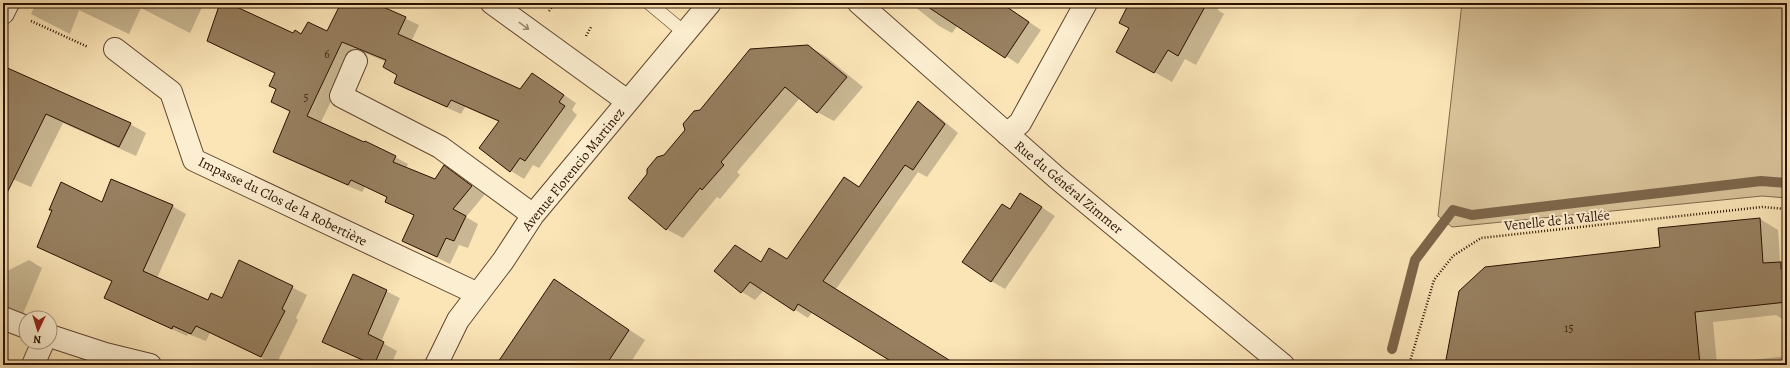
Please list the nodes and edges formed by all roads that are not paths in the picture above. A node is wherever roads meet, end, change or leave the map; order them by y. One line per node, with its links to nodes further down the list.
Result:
1 (492, 3): 9 (street, one-way to 9)
2 (649, 3): 6 (lane)
3 (710, 3): 6 (street, Avenue Florencio Martinez)
4 (859, 3): 10 (street, Rue du Général Zimmer)
5 (1086, 3): 10 (street)
6 (685, 33): 9 (street, Avenue Florencio Martinez)
7 (115, 48): 12 (street, Impasse du Clos de la Robertière)
8 (356, 60): 11 (street)
9 (628, 102): 11 (street, Avenue Florencio Martinez)
10 (1007, 134): 20 (street, Rue du Général Zimmer)
11 (533, 215): 12 (street, Avenue Florencio Martinez)
12 (478, 294): 19 (street, Avenue Florencio Martinez)
13 (3, 318): 14 (street)
14 (18, 324)
15 (58, 339): 18 (street)
16 (40, 350): 17 (street)
17 (33, 365)
18 (150, 365)
19 (436, 365)
20 (1283, 365)

